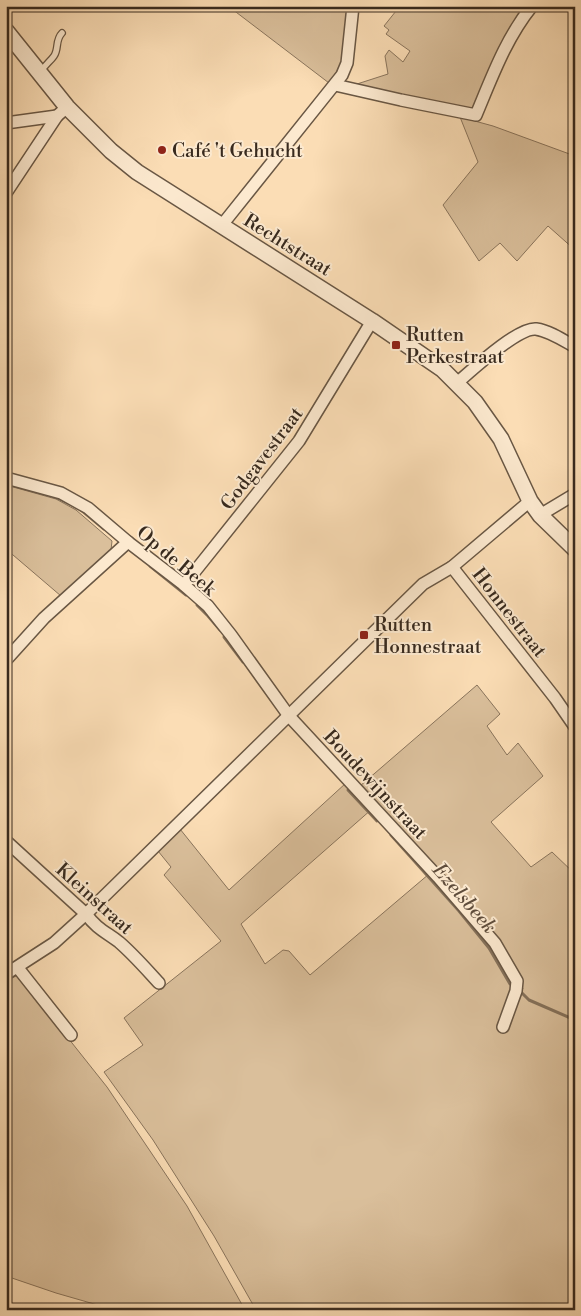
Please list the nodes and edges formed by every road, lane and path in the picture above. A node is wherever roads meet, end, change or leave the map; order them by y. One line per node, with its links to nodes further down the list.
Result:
1 (353, 6): 6 (street)
2 (532, 6): 6 (street)
3 (6, 32): 5 (street, Rechtstraat)
4 (62, 33): 5 (lane)
5 (40, 74): 7 (street, Rechtstraat)
6 (335, 85): 10 (street)
7 (62, 112): 8 (street); 9 (street); 10 (street, Rechtstraat)
8 (6, 123)
9 (6, 193)
10 (222, 226): 11 (street, Rechtstraat)
11 (372, 321): 13 (street, Rechtstraat); 21 (street, Godgavestraat)
12 (575, 347): 13 (street)
13 (457, 383): 16 (street, Rechtstraat)
14 (6, 478): 18 (street, Op de Beek)
15 (575, 494): 17 (street)
16 (530, 501): 17 (street, Rechtstraat); 20 (street)
17 (540, 515): 19 (street, Rechtstraat)
18 (128, 542): 21 (street, Op de Beek); 22 (street)
19 (575, 549)
20 (452, 568): 23 (street); 24 (street, Honnestraat)
21 (184, 584): 23 (street, Op de Beek)
22 (6, 660)
23 (289, 716): 26 (street); 30 (street, Boudewijnstraat)
24 (575, 727)
25 (6, 841): 26 (street, Kleinstraat)
26 (86, 914): 27 (street); 29 (street, Kleinstraat)
27 (18, 968): 28 (street); 31 (street)
28 (6, 974)
29 (158, 983)
30 (503, 1027)
31 (71, 1035)

